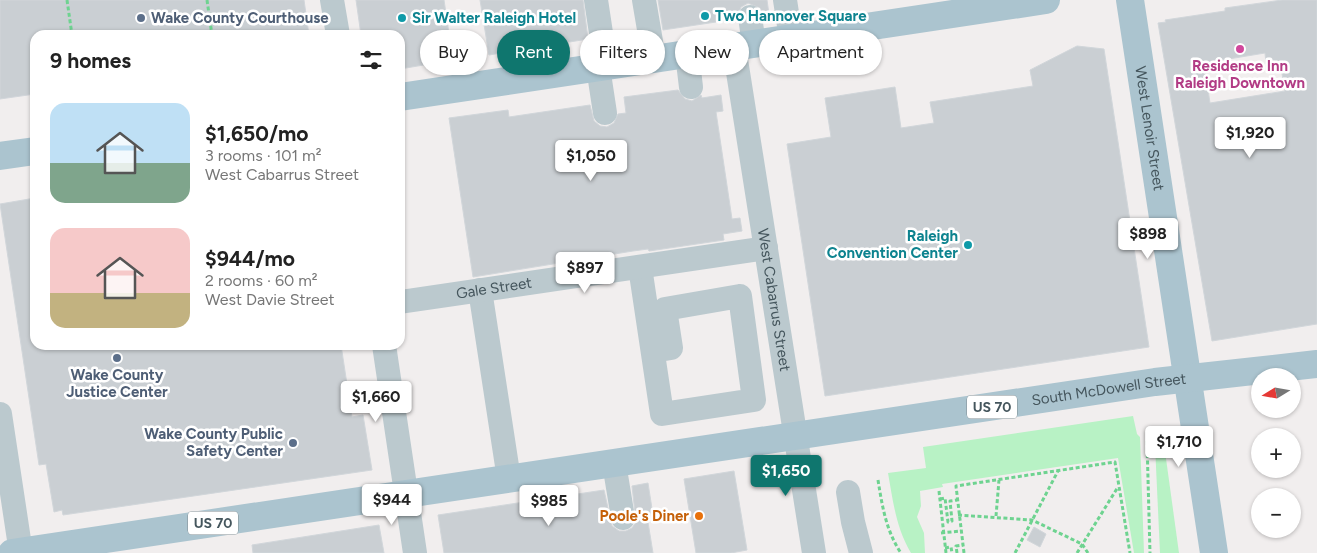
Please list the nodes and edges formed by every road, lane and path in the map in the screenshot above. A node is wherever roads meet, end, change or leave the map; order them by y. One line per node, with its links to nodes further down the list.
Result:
1 (67, 0): 10 (path)
2 (207, 0): 11 (path)
3 (332, 0): 12 (street)
4 (596, 0): 13 (street)
5 (644, 0): 14 (street)
6 (785, 0): 16 (street)
7 (1046, 0): 17 (main road)
8 (1130, 0): 34 (main road, West Lenoir Street)
9 (750, 17): 15 (street, West Cabarrus Street)
10 (71, 30)
11 (211, 30)
12 (337, 30)
13 (599, 30)
14 (649, 30)
15 (747, 30)
16 (790, 30)
17 (850, 30)
18 (580, 70): 23 (main road)
19 (603, 75): 24 (street)
20 (689, 75): 22 (street)
21 (747, 75): 27 (street, West Cabarrus Street)
22 (691, 88)
23 (405, 96)
24 (605, 114)
25 (30, 152): 26 (main road)
26 (0, 156)
27 (766, 248): 28 (street, Gale Street); 36 (street, West Cabarrus Street)
28 (640, 267): 29 (street, Gale Street); 32 (street)
29 (480, 290): 30 (street, Gale Street); 40 (street)
30 (405, 301)
31 (385, 350): 47 (street)
32 (653, 351): 32 (street)
33 (1317, 364): 34 (main road, South McDowell Street / US 70)
34 (1187, 378): 36 (main road, South McDowell Street / US 70); 73 (main road, West Lenoir Street)
35 (0, 414): 46 (street)
36 (796, 436): 38 (main road, South McDowell Street / US 70); 61 (street, West Cabarrus Street)
37 (1147, 440): 72 (path)
38 (614, 463): 40 (main road, South McDowell Street / US 70); 52 (street)
39 (1058, 471): 42 (path); 43 (path); 53 (path)
40 (509, 479): 47 (main road, South McDowell Street / US 70)
41 (878, 480): 63 (path)
42 (999, 480): 49 (path); 51 (path)
43 (1119, 487): 56 (path); 71 (path)
44 (939, 491): 48 (path)
45 (848, 492): 62 (street)
46 (6, 493): 59 (street)
47 (406, 494): 59 (main road, South McDowell Street / US 70); 60 (street)
48 (940, 499): 49 (path); 55 (path)
49 (957, 500): 50 (path)
50 (958, 514): 51 (path); 54 (path)
51 (996, 516): 53 (path)
52 (623, 518)
53 (1032, 520): 56 (path); 68 (path)
54 (961, 531): 55 (path); 57 (path)
55 (943, 533): 58 (path)
56 (1082, 544): 69 (path); 70 (path)
57 (963, 545): 66 (path); 67 (path)
58 (945, 548): 64 (path); 65 (path)
59 (18, 553)
60 (415, 553)
61 (814, 553)
62 (861, 553)
63 (901, 553)
64 (946, 553)
65 (952, 553)
66 (957, 553)
67 (964, 553)
68 (1015, 553)
69 (1078, 553)
70 (1088, 553)
71 (1130, 553)
72 (1150, 553)
73 (1214, 553)

